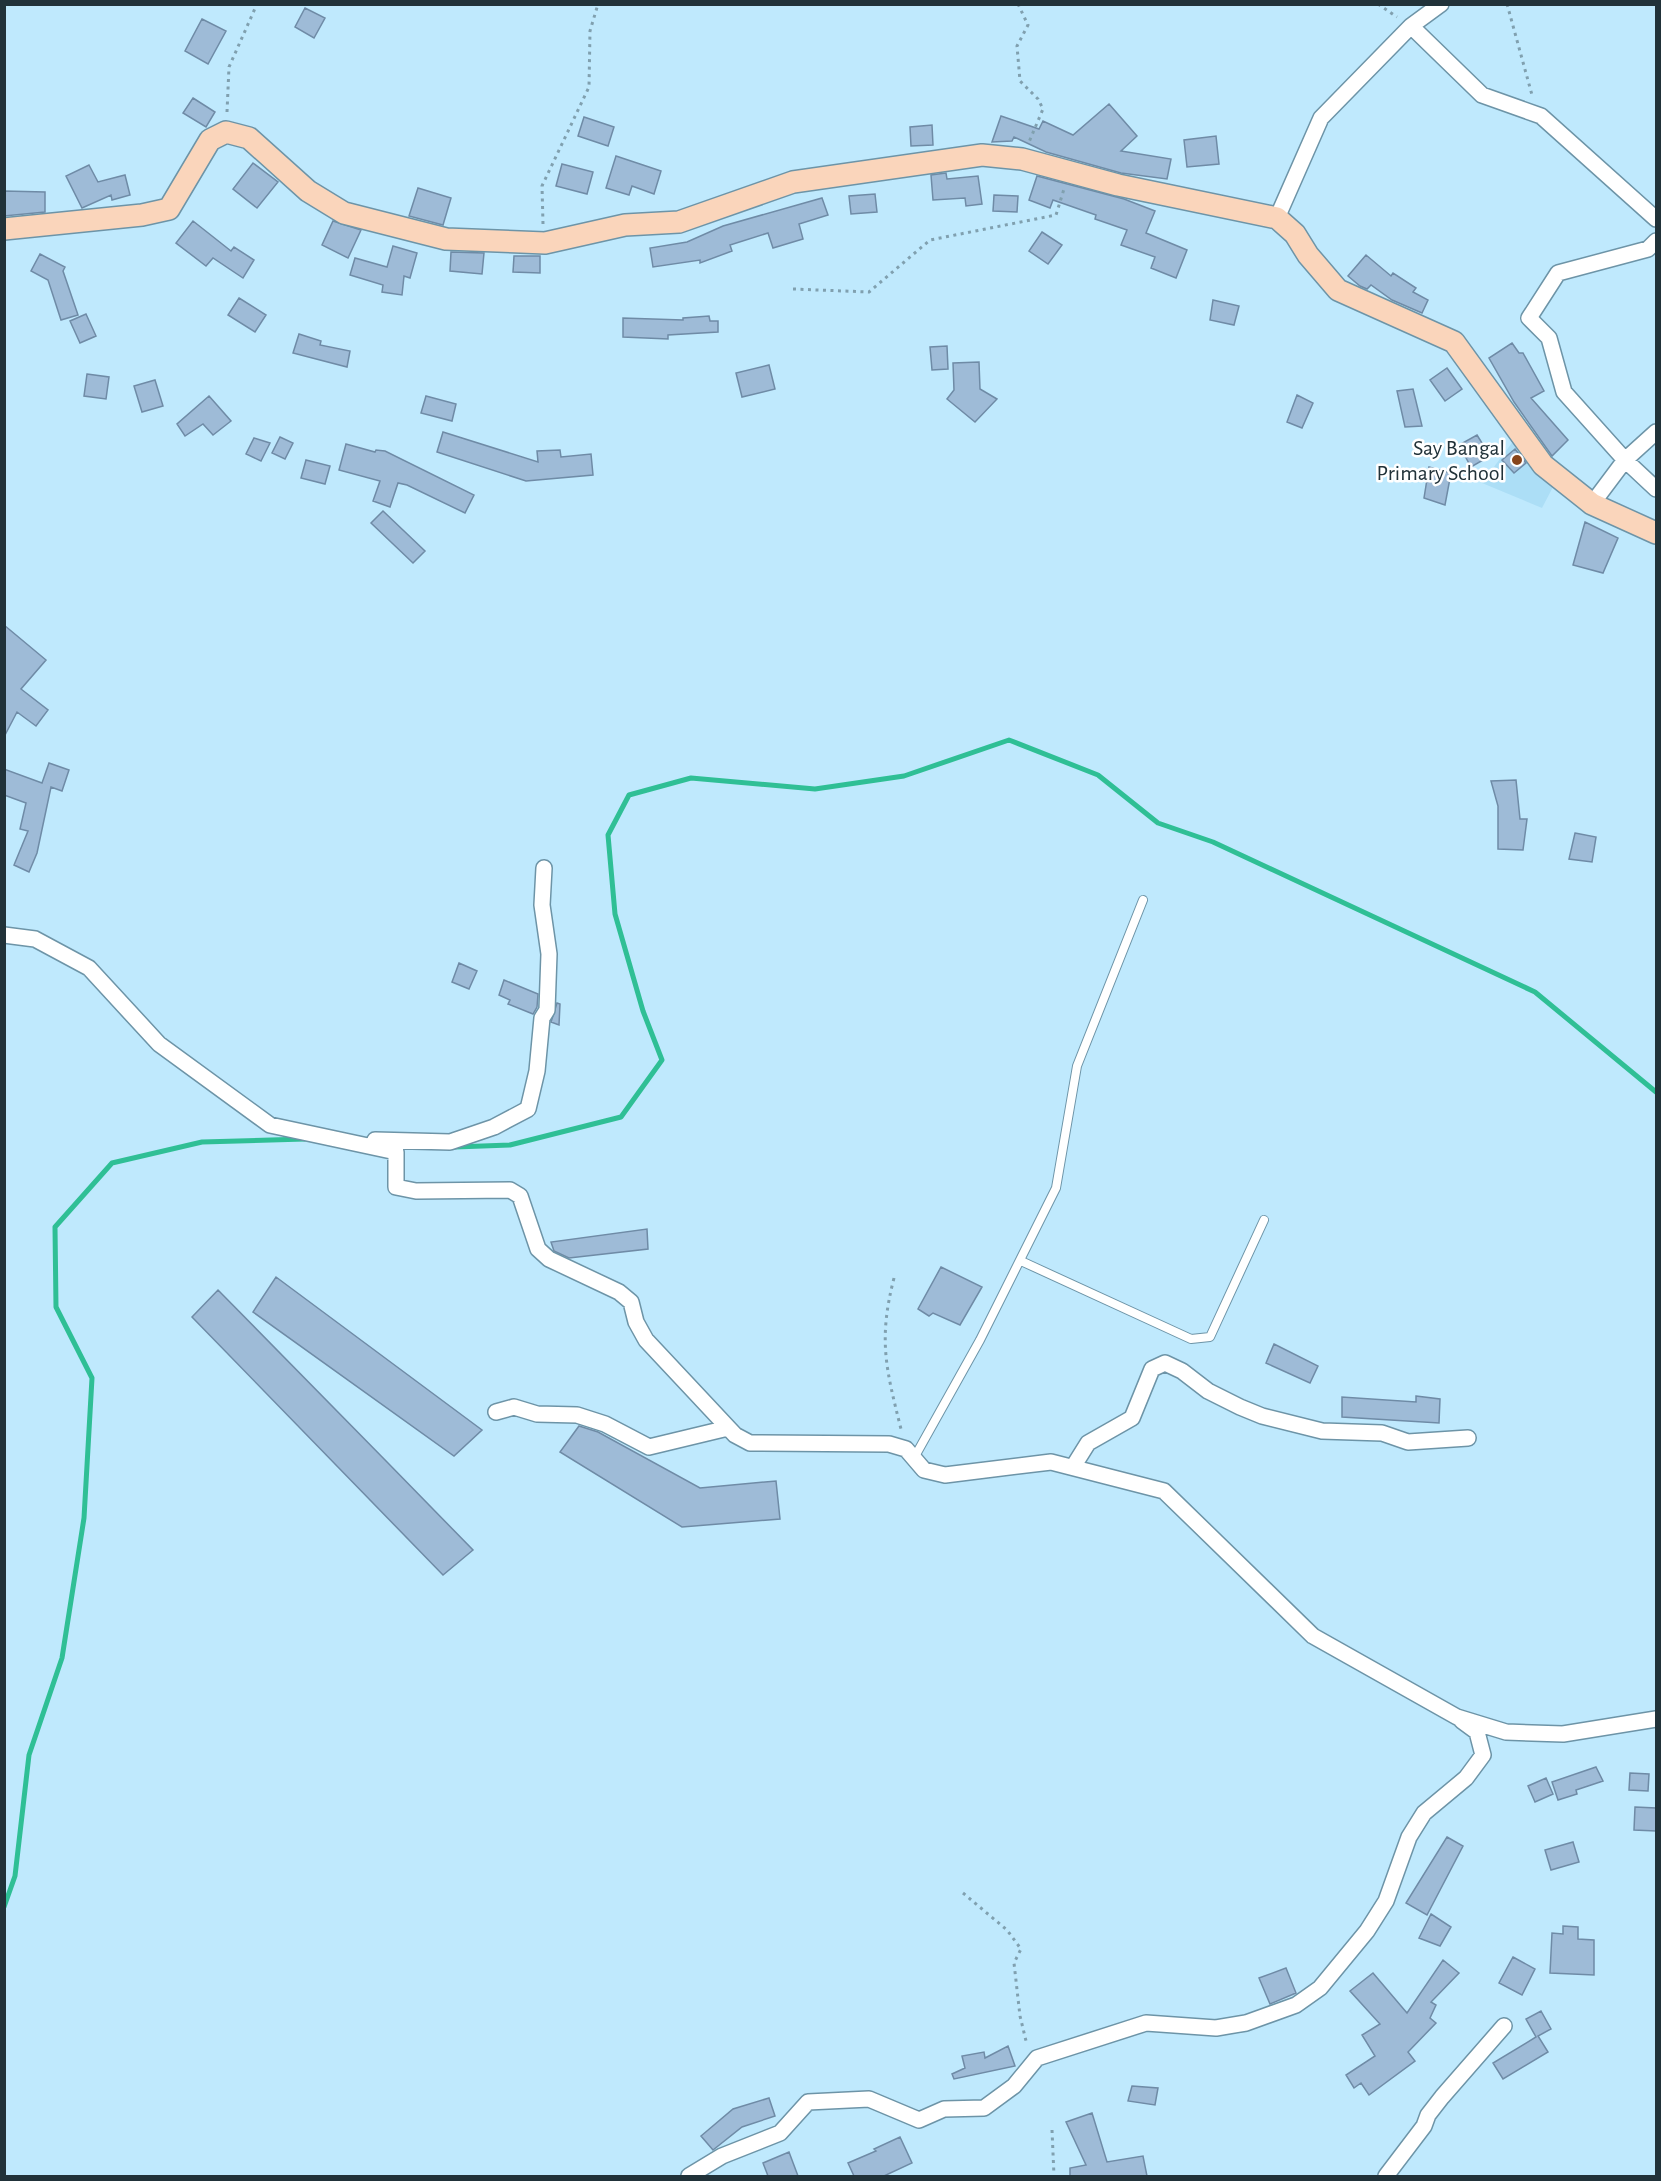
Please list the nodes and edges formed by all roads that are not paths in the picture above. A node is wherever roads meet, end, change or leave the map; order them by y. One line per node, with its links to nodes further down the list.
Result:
1 (1441, 4): 2 (street)
2 (1411, 26): 3 (street); 4 (street)
3 (1277, 218): 5 (street); 10 (street)
4 (1656, 219)
5 (4, 229)
6 (1656, 241): 8 (street)
7 (1656, 432): 8 (street)
8 (1625, 460): 9 (street); 10 (street)
9 (1656, 489)
10 (1592, 504): 11 (street)
11 (1656, 533)
12 (544, 868): 15 (street)
13 (1143, 900): 17 (lane)
14 (4, 935): 15 (street)
15 (321, 1136): 19 (street)
16 (1264, 1220): 17 (lane)
17 (1021, 1261): 21 (lane)
18 (496, 1412): 19 (street)
19 (728, 1428): 21 (street)
20 (1468, 1438): 22 (street)
21 (910, 1453): 22 (street)
22 (1073, 1467): 23 (street)
23 (1457, 1717): 24 (street); 26 (street)
24 (1656, 1719)
25 (1504, 2026): 27 (street)
26 (689, 2176)
27 (1386, 2176)

